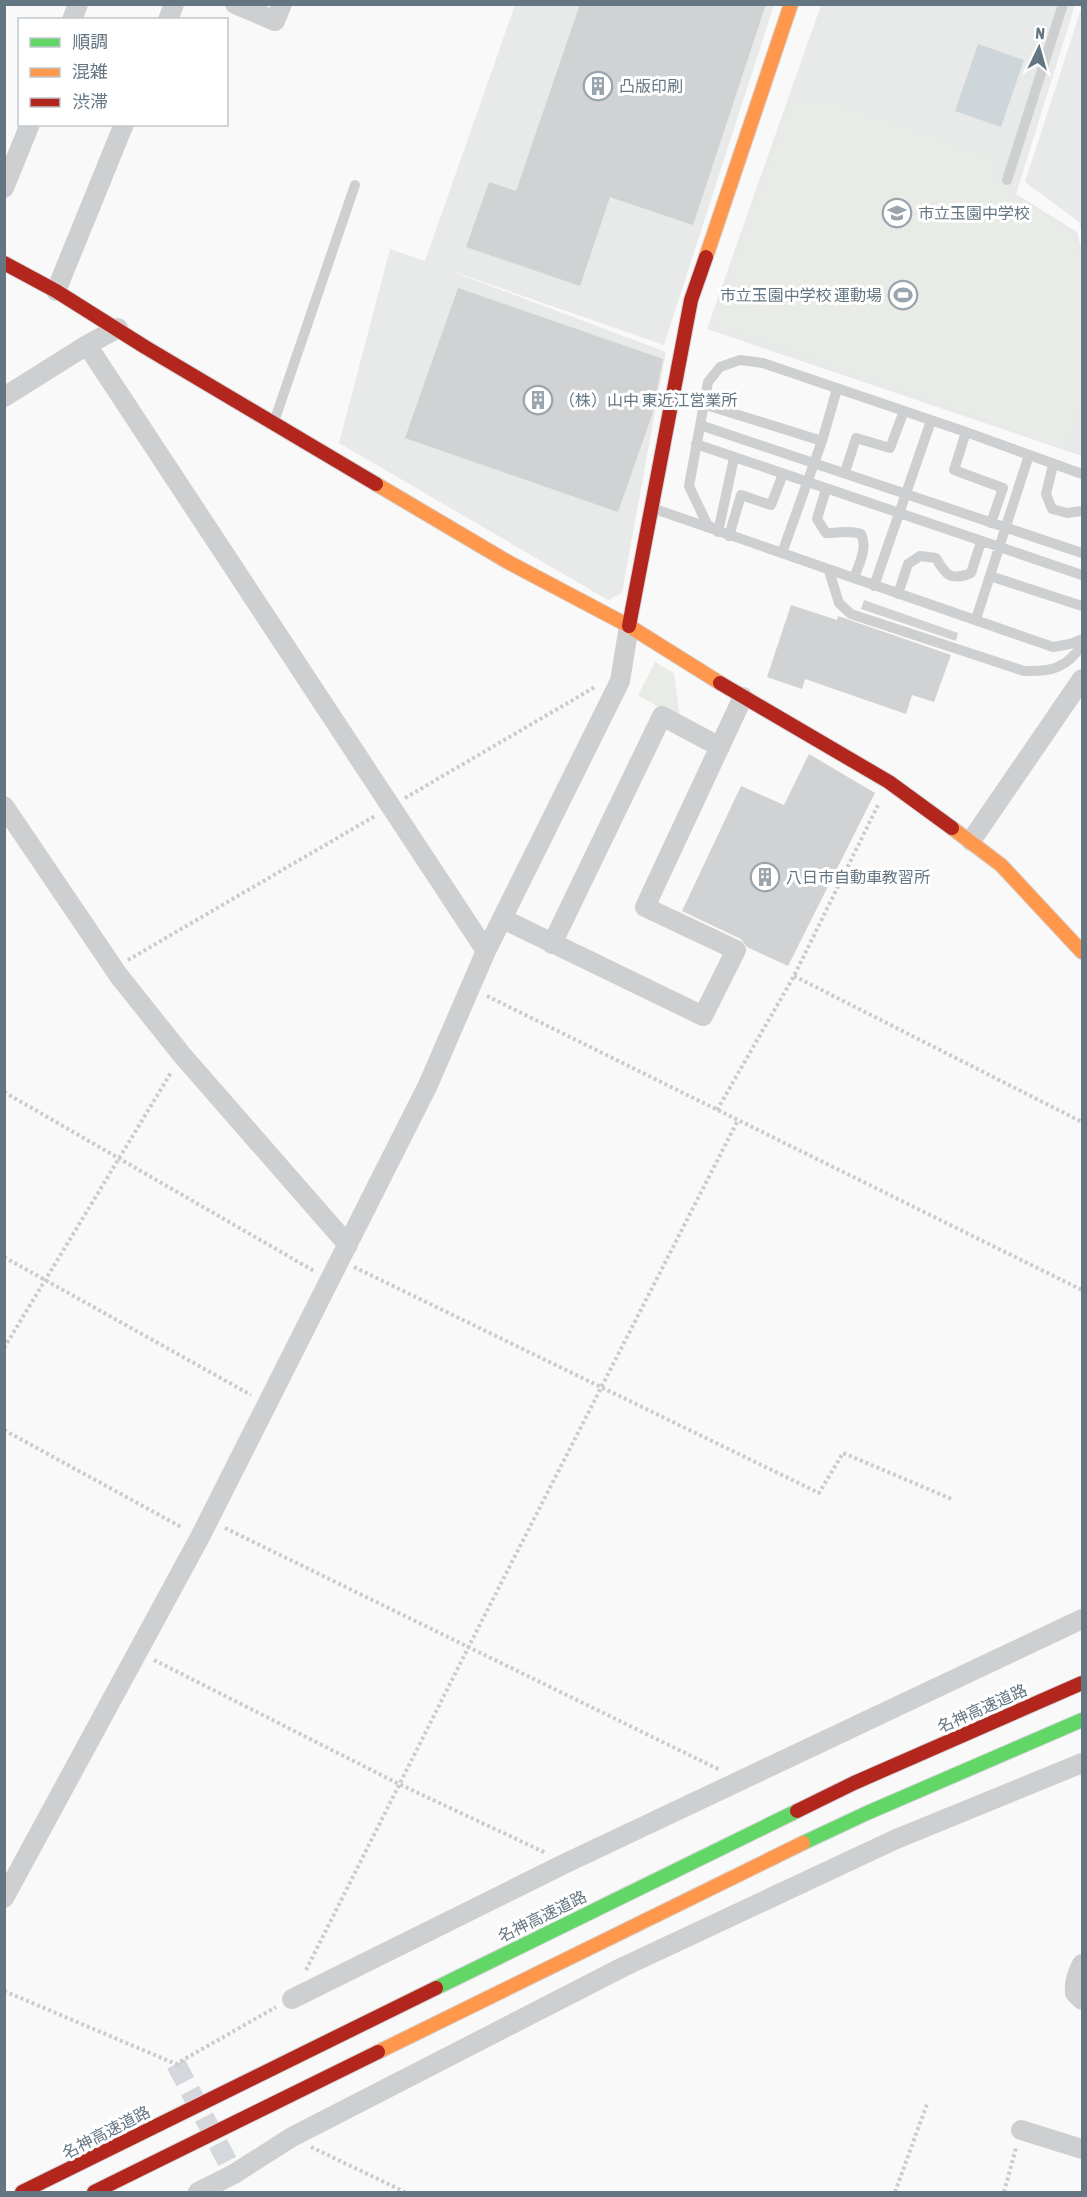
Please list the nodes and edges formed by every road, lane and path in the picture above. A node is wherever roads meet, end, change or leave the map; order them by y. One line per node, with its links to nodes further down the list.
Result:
1 (235, 4): 2 (street)
2 (282, 4)
3 (791, 4): 34 (main road)
4 (1063, 4): 7 (lane)
5 (29, 126): 9 (street)
6 (123, 126): 11 (street)
7 (1007, 180)
8 (355, 185): 19 (lane)
9 (4, 188)
10 (4, 263): 11 (main road)
11 (56, 291): 12 (main road)
12 (118, 328): 13 (street); 19 (main road)
13 (87, 345): 15 (street); 62 (street)
14 (837, 389): 16 (lane); 17 (lane); 22 (lane)
15 (4, 397)
16 (703, 404): 20 (lane); 22 (lane)
17 (903, 411): 18 (lane); 28 (lane)
18 (931, 421): 21 (lane); 33 (lane)
19 (274, 423): 53 (main road)
20 (700, 425): 23 (lane); 26 (lane)
21 (966, 432): 24 (lane); 37 (lane)
22 (822, 441): 26 (lane)
23 (696, 444): 25 (lane); 39 (lane)
24 (1029, 455): 27 (lane); 38 (lane)
25 (734, 458): 29 (lane); 39 (lane)
26 (814, 462): 28 (lane); 31 (lane)
27 (1053, 465): 30 (lane); 35 (lane)
28 (845, 472): 33 (lane)
29 (783, 474): 31 (lane); 40 (lane)
30 (1083, 474)
31 (807, 483): 32 (lane); 43 (lane)
32 (826, 489): 36 (lane); 48 (lane)
33 (906, 493): 36 (lane); 37 (lane)
34 (651, 508): 39 (lane); 53 (main road)
35 (1083, 511)
36 (899, 514): 41 (lane); 49 (lane)
37 (991, 523): 38 (lane)
38 (1005, 528): 42 (lane); 44 (lane)
39 (718, 532): 40 (lane)
40 (729, 536): 43 (lane)
41 (981, 542): 42 (lane); 50 (lane)
42 (999, 548): 46 (lane); 47 (lane)
43 (782, 553): 45 (lane)
44 (1083, 553)
45 (829, 571): 48 (lane); 55 (lane)
46 (1083, 575)
47 (990, 576): 51 (lane); 52 (lane)
48 (854, 578): 49 (lane)
49 (874, 586): 50 (lane)
50 (898, 594): 52 (lane)
51 (1083, 606)
52 (976, 619): 54 (lane)
53 (629, 626): 58 (main road); 64 (street)
54 (1083, 639)
55 (1083, 644)
56 (602, 683): 62 (path)
57 (1081, 685): 63 (street)
58 (743, 697): 59 (street); 60 (main road)
59 (720, 747): 65 (street); 65 (street)
60 (889, 782): 63 (main road); 69 (path)
61 (4, 806): 68 (street)
62 (392, 806): 66 (street); 68 (path)
63 (971, 841): 67 (main road)
64 (503, 919): 65 (street); 66 (street)
65 (552, 944)
66 (486, 951): 70 (street)
67 (1083, 952)
68 (114, 968): 71 (street)
69 (794, 976): 73 (path); 75 (path)
70 (470, 988): 73 (path); 76 (street)
71 (182, 1055): 76 (street); 78 (path)
72 (4, 1092): 79 (path)
73 (717, 1110): 74 (path)
74 (738, 1120): 80 (path); 87 (path)
75 (1083, 1122)
76 (344, 1252): 79 (street); 84 (path)
77 (4, 1257): 78 (path)
78 (44, 1280): 81 (path); 82 (path)
79 (330, 1280): 82 (street)
80 (1083, 1290)
81 (4, 1348)
82 (267, 1404): 85 (street)
83 (4, 1430): 85 (path)
84 (954, 1500)
85 (204, 1529): 87 (path); 88 (street)
86 (1082, 1621): 93 (street)
87 (469, 1646): 93 (path); 95 (path)
88 (138, 1652): 95 (path); 97 (street)
89 (1083, 1676): 94 (main road)
90 (1083, 1683): 94 (main road, 名神高速道路)
91 (1083, 1720): 107 (main road)
92 (1083, 1763): 104 (street)
93 (741, 1780): 96 (street)
94 (854, 1783): 106 (main road, 名神高速道路)
95 (399, 1784): 96 (path); 100 (path)
96 (566, 1863): 100 (street)
97 (4, 1898)
98 (1083, 1964): 101 (street)
99 (4, 1991): 100 (path)
100 (292, 1999)
101 (1083, 2000)
102 (927, 2104): 110 (path)
103 (1021, 2130): 105 (street); 111 (path)
104 (292, 2138): 108 (street); 109 (path)
105 (1081, 2143)
106 (22, 2193)
107 (94, 2193)
108 (198, 2193)
109 (405, 2193)
110 (895, 2193)
111 (1004, 2193)

